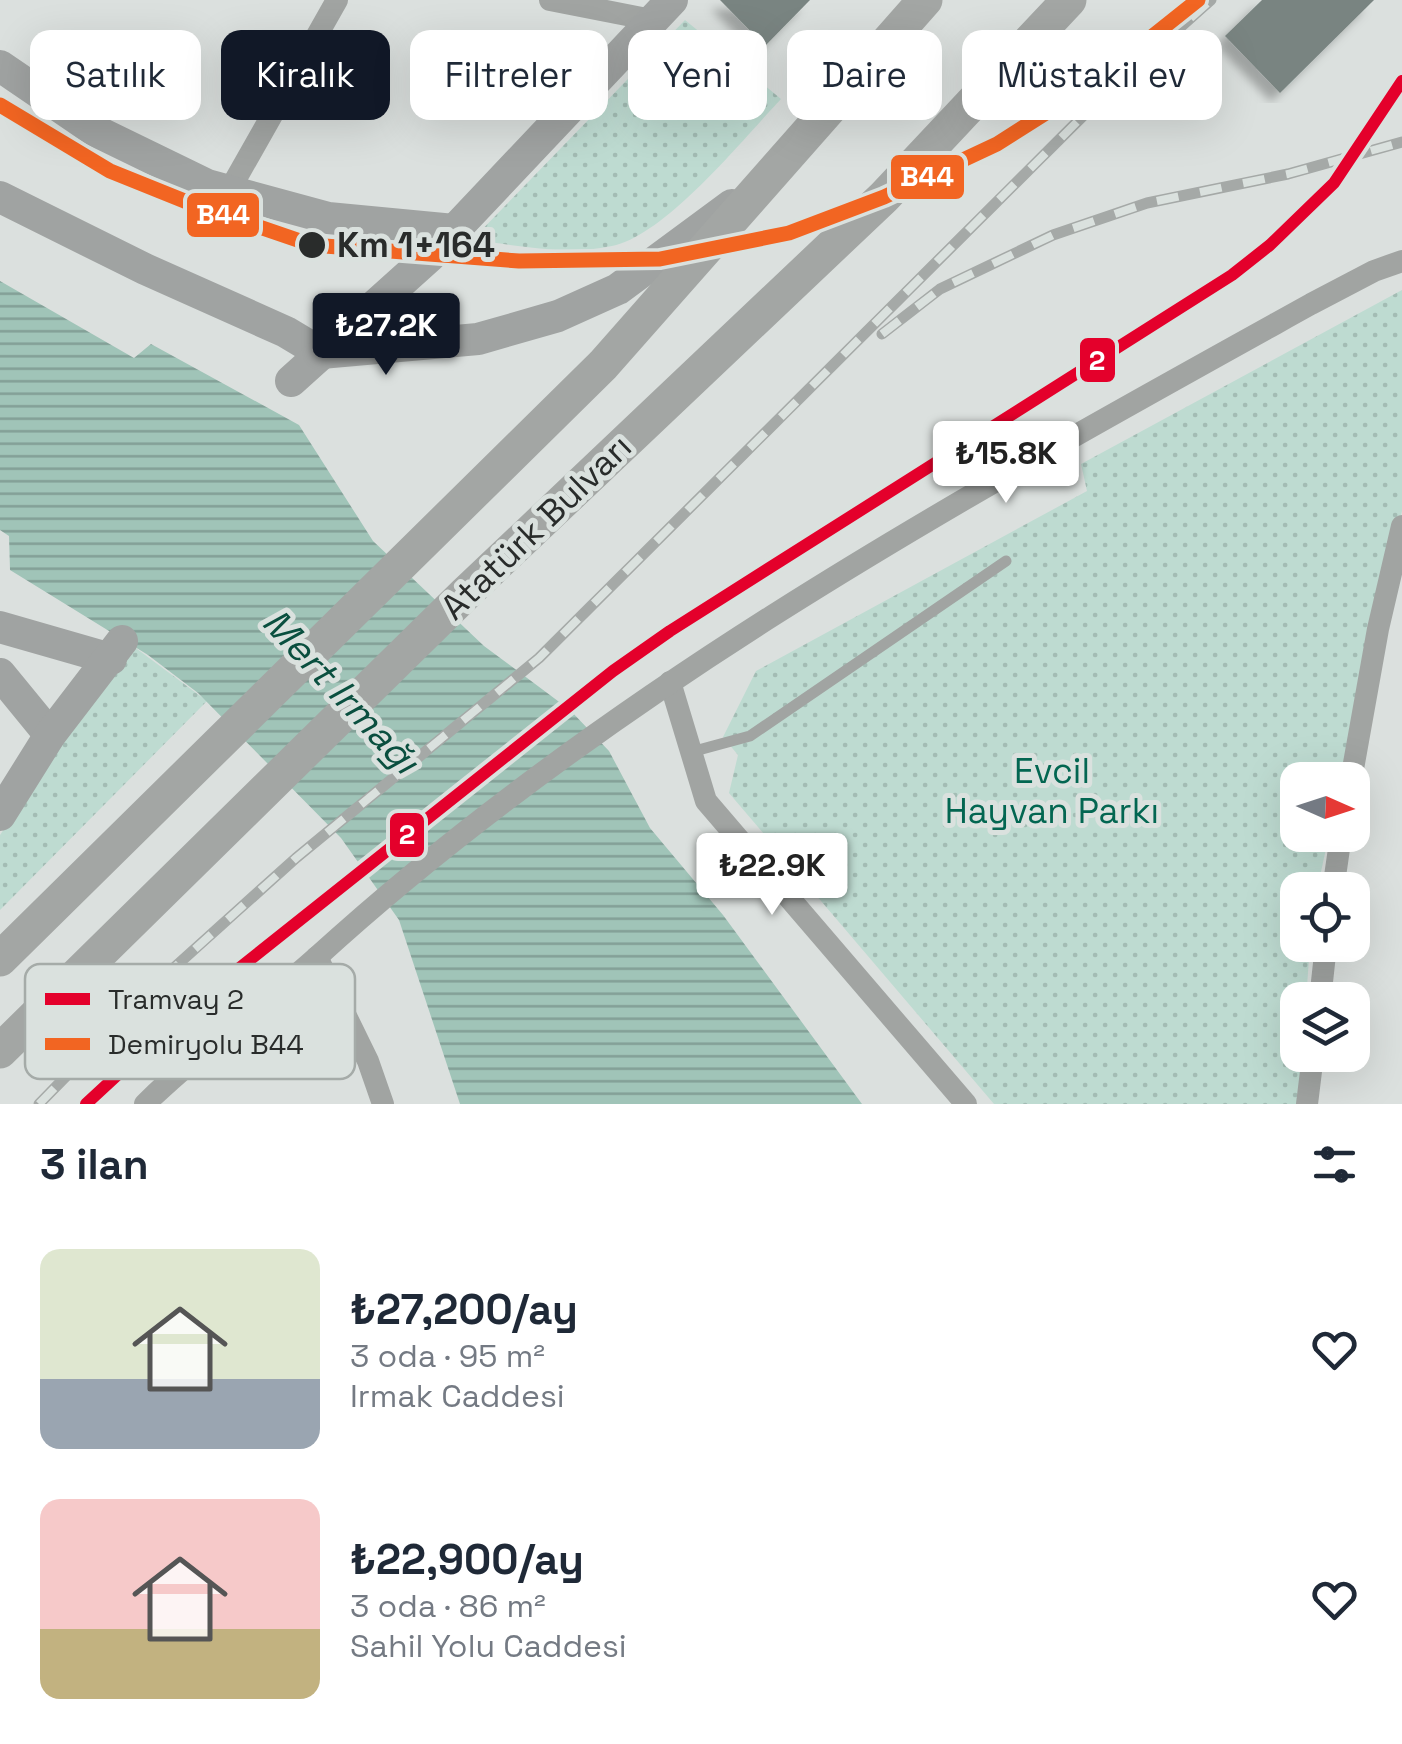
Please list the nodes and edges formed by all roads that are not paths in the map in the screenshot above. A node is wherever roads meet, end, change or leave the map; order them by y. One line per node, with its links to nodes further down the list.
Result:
1 (337, 0): 8 (street)
2 (550, 0): 5 (street)
3 (925, 0): 7 (main road, Atatürk Bulvarı)
4 (1069, 0): 25 (main road, Atatürk Bulvarı)
5 (662, 10): 10 (main road)
6 (0, 66): 8 (main road)
7 (760, 184): 12 (main road); 24 (main road, Atatürk Bulvarı)
8 (229, 191): 10 (main road)
9 (0, 197): 12 (main road)
10 (454, 230): 12 (main road)
11 (1402, 261): 18 (street)
12 (321, 353): 13 (main road)
13 (290, 381)
14 (1402, 526): 21 (street)
15 (1006, 561): 20 (lane)
16 (0, 627): 19 (main road)
17 (0, 674): 19 (main road)
18 (670, 682): 20 (street); 23 (street)
19 (50, 735): 22 (main road)
20 (691, 752): 35 (street)
21 (1354, 762)
22 (0, 815)
23 (317, 956): 26 (street); 27 (street)
24 (0, 959)
25 (88, 964)
26 (307, 964)
27 (321, 964)
28 (25, 1026): 30 (main road, Atatürk Bulvarı)
29 (355, 1034): 34 (street)
30 (0, 1051)
31 (1311, 1072): 36 (street)
32 (170, 1079): 33 (street)
33 (145, 1104)
34 (383, 1104)
35 (966, 1104)
36 (1307, 1104)

